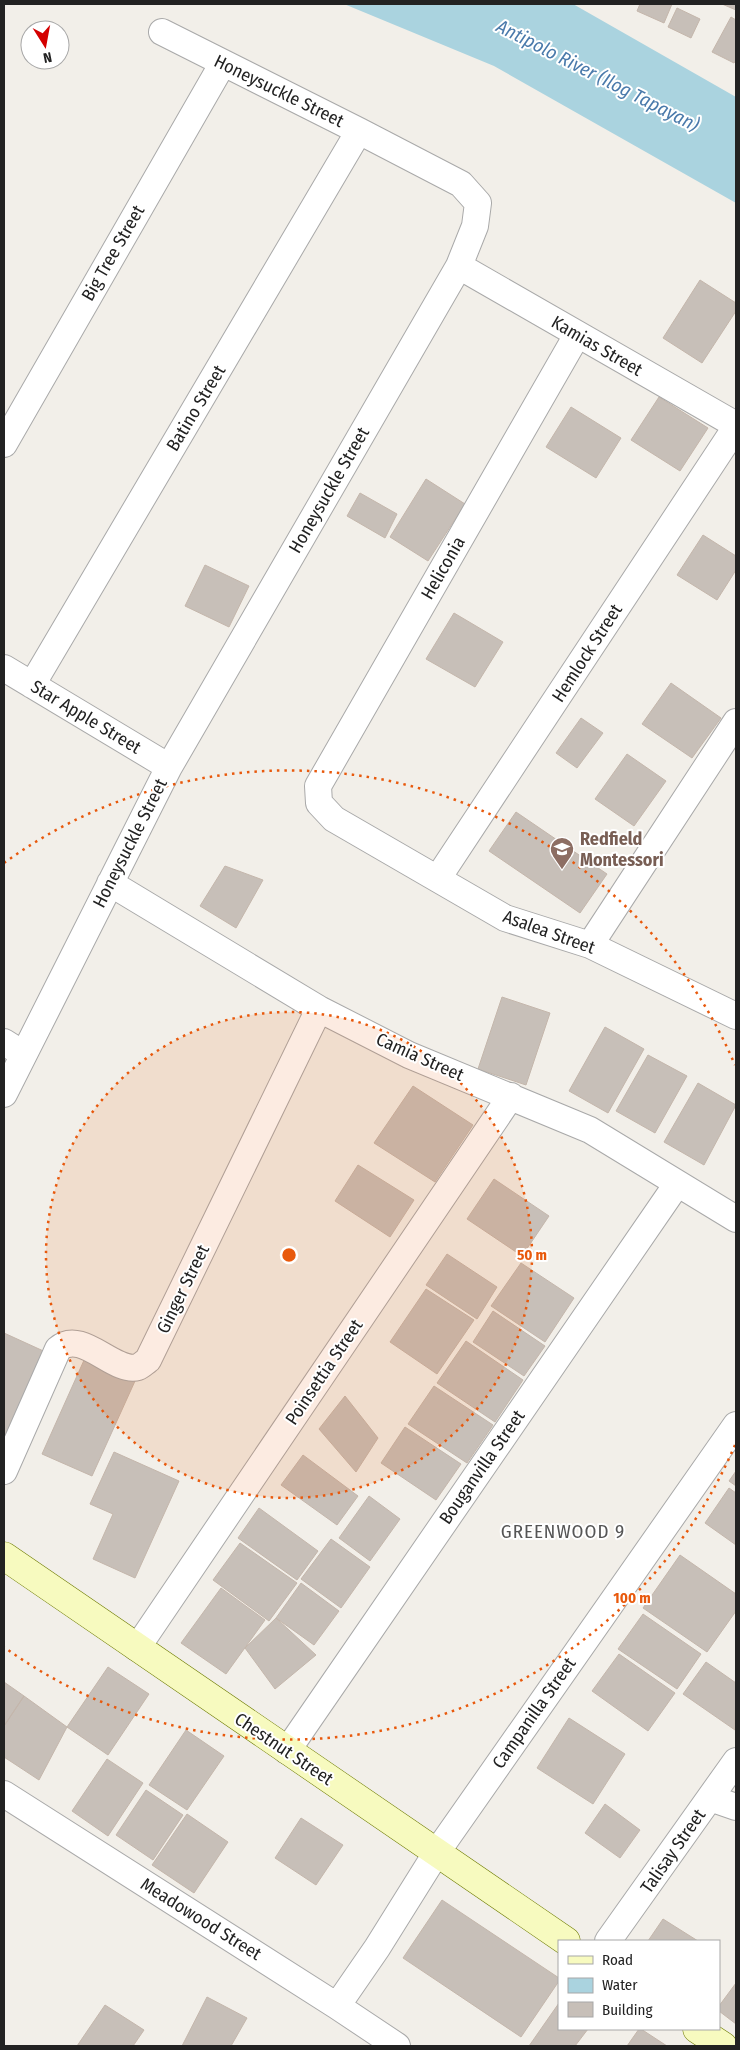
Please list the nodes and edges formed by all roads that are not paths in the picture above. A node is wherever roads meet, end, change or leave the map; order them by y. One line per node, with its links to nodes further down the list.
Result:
1 (162, 32): 2 (street, Honeysuckle Street)
2 (223, 63): 3 (street, Honeysuckle Street); 7 (street, Big Tree Street)
3 (359, 131): 4 (street, Honeysuckle Street); 9 (street, Batino Street)
4 (459, 266): 5 (street, Kamias Street); 11 (street, Honeysuckle Street)
5 (577, 335): 6 (street, Kamias Street); 12 (street, Heliconia)
6 (736, 426): 13 (street, Hemlock Street)
7 (4, 444)
8 (4, 668): 9 (street, Star Apple Street)
9 (32, 686): 11 (street, Star Apple Street)
10 (736, 722): 15 (street)
11 (168, 767): 14 (street, Honeysuckle Street)
12 (319, 803): 13 (street, Asalea Street)
13 (438, 878): 15 (street, Asalea Street)
14 (110, 883): 16 (street, Camia Street); 18 (street, Honeysuckle Street)
15 (590, 945): 17 (street, Asalea Street)
16 (319, 1009): 20 (street, Camia Street); 24 (street, Ginger Street)
17 (736, 1016)
18 (14, 1048): 19 (street, Honeysuckle Street)
19 (4, 1094)
20 (511, 1096): 21 (street, Camia Street); 26 (street, Poinsettia Street)
21 (677, 1184): 22 (street, Camia Street); 27 (street, Bouganvilla Street)
22 (736, 1219)
23 (736, 1425): 32 (street, Campanilla Street)
24 (4, 1471)
25 (4, 1556): 26 (street, Chestnut Street)
26 (137, 1648): 27 (street, Chestnut Street)
27 (287, 1751): 32 (street, Chestnut Street)
28 (736, 1760): 30 (street, Talisay Street)
29 (4, 1794): 35 (street, Meadowood Street)
30 (710, 1798): 31 (street); 34 (street, Talisay Street)
31 (736, 1807)
32 (437, 1852): 33 (street, Chestnut Street); 35 (street, Campanilla Street)
33 (565, 1940)
34 (609, 1940)
35 (337, 2006): 36 (street, Meadowood Street)
36 (397, 2046)

